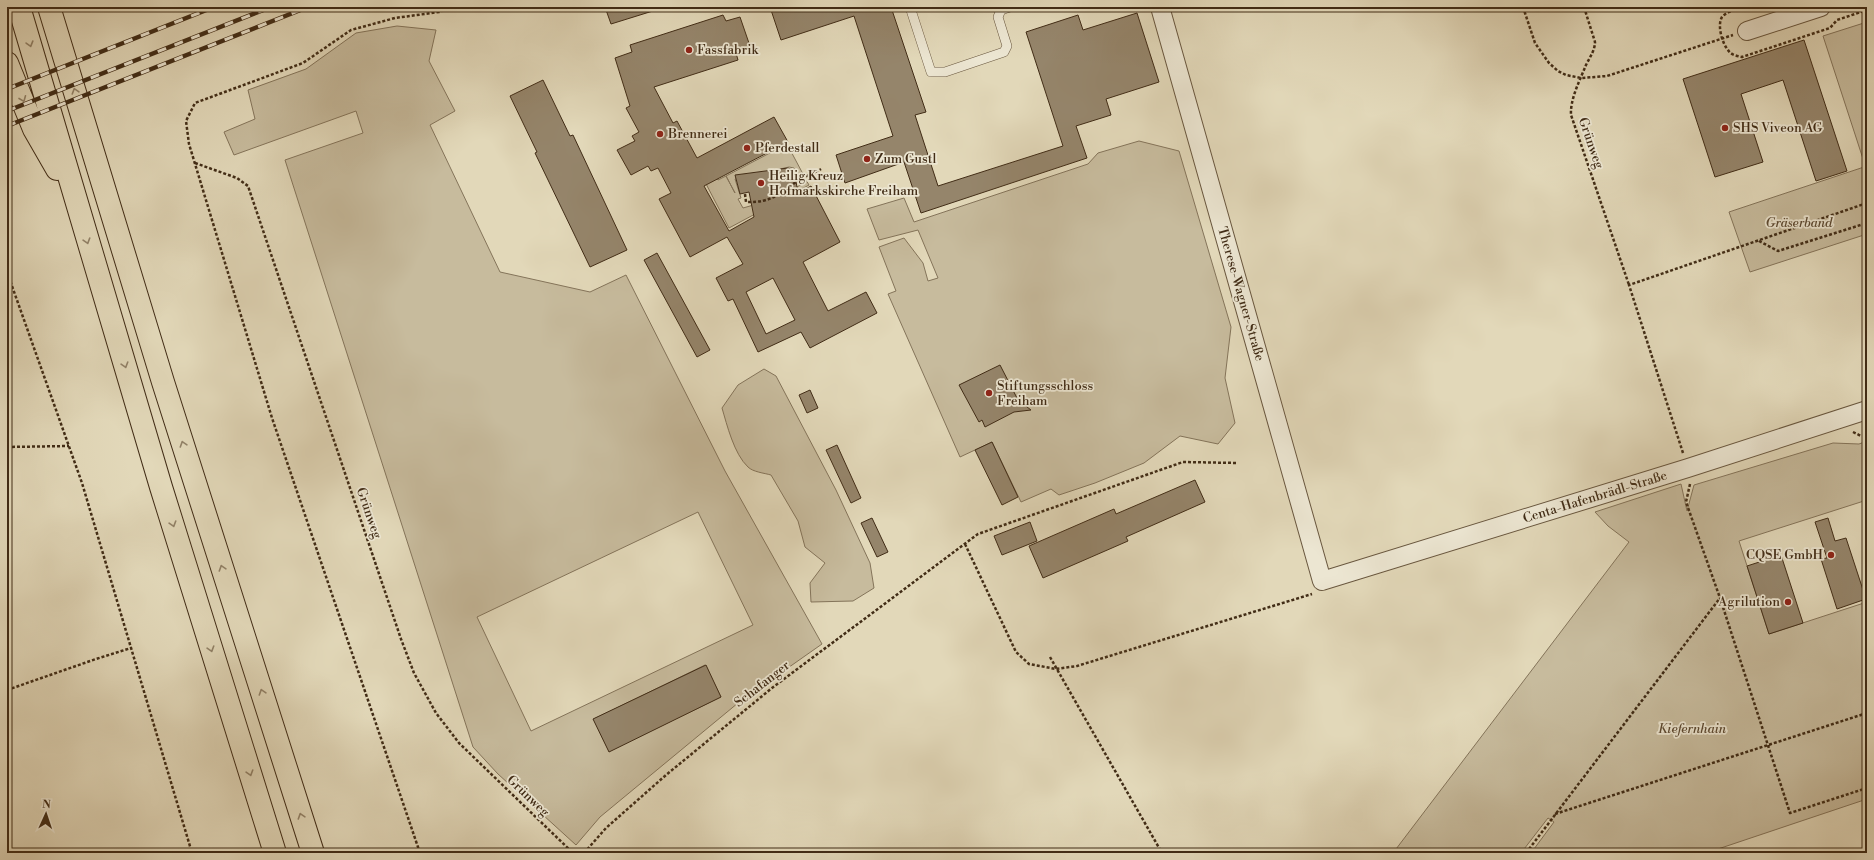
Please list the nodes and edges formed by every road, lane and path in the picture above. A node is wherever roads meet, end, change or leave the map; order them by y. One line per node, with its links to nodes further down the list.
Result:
1 (19, 7): 16 (highway, one-way to 16)
2 (49, 7): 40 (highway, one-way to 2)
3 (452, 7): 13 (path)
4 (910, 7): 5 (lane)
5 (1010, 7)
6 (1160, 7): 28 (street, Therese-Wagner-Straße)
7 (1523, 7): 12 (path)
8 (1584, 7): 12 (path, Grünweg)
9 (1821, 7): 10 (street)
10 (1747, 31): 12 (path)
11 (7, 63): 16 (highway, one-way to 16)
12 (1581, 78): 21 (path, Grünweg)
13 (195, 163): 41 (path); 42 (path, Grünweg)
14 (821, 169): 15 (path)
15 (745, 194)
16 (76, 203): 39 (highway, one-way to 39)
17 (1867, 203): 19 (path)
18 (1867, 223): 19 (path)
19 (1758, 241): 21 (path)
20 (7, 272): 24 (path)
21 (1629, 285): 26 (path, Grünweg)
22 (1867, 410): 26 (street, Centa-Hafenbrädl-Straße)
23 (7, 446): 24 (path)
24 (69, 446): 30 (path)
25 (1238, 463): 27 (path, Schafanger)
26 (1688, 468): 28 (street, Centa-Hafenbrädl-Straße); 29 (path, Grünweg)
27 (965, 544): 32 (path); 43 (path, Schafanger)
28 (1322, 581)
29 (1720, 598): 35 (path, Grünweg); 37 (path)
30 (131, 648): 33 (path); 38 (path)
31 (1050, 657): 32 (path)
32 (1056, 669): 44 (path)
33 (7, 690)
34 (1867, 713): 35 (path)
35 (1769, 746): 36 (path, Grünweg); 37 (path)
36 (1867, 788)
37 (1555, 814): 45 (path)
38 (192, 853)
39 (275, 853)
40 (313, 853)
41 (420, 853)
42 (573, 853)
43 (584, 853)
44 (1162, 853)
45 (1526, 853)

